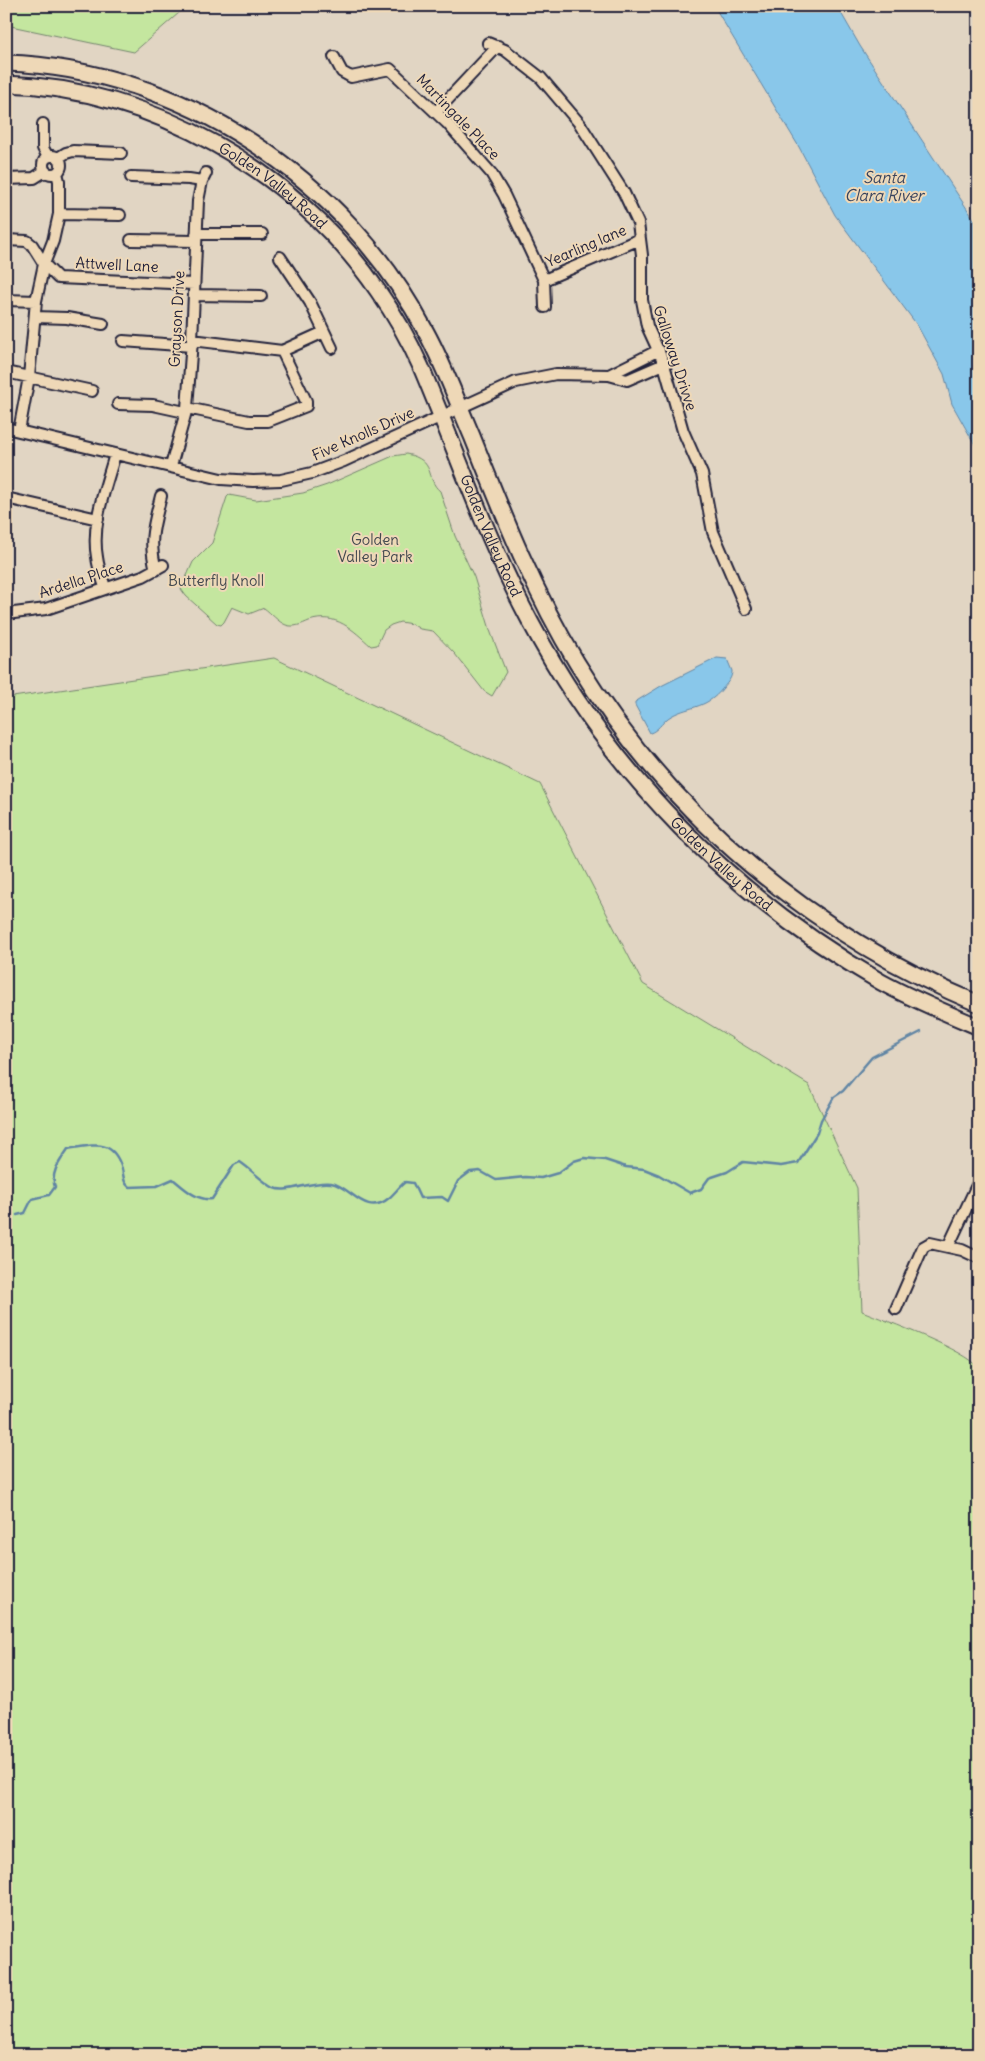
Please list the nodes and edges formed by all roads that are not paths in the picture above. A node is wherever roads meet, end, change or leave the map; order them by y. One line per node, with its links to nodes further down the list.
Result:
1 (334, 57): 4 (street, Martingale Place)
2 (6, 63): 41 (main road, Golden Valley Road)
3 (6, 84): 43 (main road, Golden Valley Road)
4 (436, 112): 16 (street, Galloway Drivve); 21 (street, Martingale Place)
5 (43, 124): 7 (street)
6 (122, 153): 7 (street)
7 (53, 158): 8 (street); 9 (street)
8 (45, 171): 9 (street); 11 (street)
9 (57, 173): 12 (street)
10 (131, 177): 15 (street, Grayson Drive)
11 (6, 179)
12 (59, 214): 13 (street); 20 (street)
13 (120, 215)
14 (262, 234): 15 (street)
15 (196, 237): 18 (street); 22 (street, Grayson Drive)
16 (640, 239): 21 (street, Yearling lane); 33 (street, Galloway Drivve)
17 (6, 240): 20 (street, Attwell Lane)
18 (131, 240)
19 (280, 257): 29 (street)
20 (44, 264): 22 (street, Attwell Lane); 25 (street)
21 (544, 280): 26 (street, Martingale Place)
22 (194, 289): 23 (street, Attwell Lane); 31 (street, Grayson Drive)
23 (261, 296)
24 (6, 300): 25 (street)
25 (36, 301): 27 (street)
26 (545, 306)
27 (35, 317): 28 (street); 38 (street)
28 (103, 324)
29 (324, 332): 32 (street); 34 (street)
30 (123, 342): 31 (street)
31 (192, 343): 34 (street); 42 (street, Grayson Drive)
32 (332, 348)
33 (659, 350): 35 (street, Galloway Drivve); 37 (street)
34 (282, 351): 42 (street)
35 (664, 364): 37 (street, Five Knolls Drive); 52 (street, Galloway Drivve)
36 (6, 372): 38 (street)
37 (609, 375): 41 (street, Five Knolls Drive)
38 (29, 376): 39 (street); 45 (street)
39 (92, 391)
40 (118, 404): 42 (street)
41 (459, 407): 43 (street, Five Knolls Drive); 54 (main road, Golden Valley Road)
42 (186, 410): 47 (street, Grayson Drive)
43 (441, 415): 47 (street, Five Knolls Drive); 55 (main road, Golden Valley Road)
44 (6, 428): 45 (street, Five Knolls Drive)
45 (19, 431): 46 (street, Five Knolls Drive)
46 (115, 454): 47 (street, Five Knolls Drive); 50 (street)
47 (171, 466)
48 (162, 496): 51 (street, Ardella Place)
49 (6, 498): 50 (street)
50 (98, 518): 51 (street)
51 (105, 588): 53 (street, Ardella Place)
52 (746, 608)
53 (6, 614)
54 (979, 1004)
55 (979, 1026)
56 (979, 1181): 57 (street)
57 (948, 1247): 58 (street); 59 (street)
58 (979, 1258)
59 (896, 1309)

